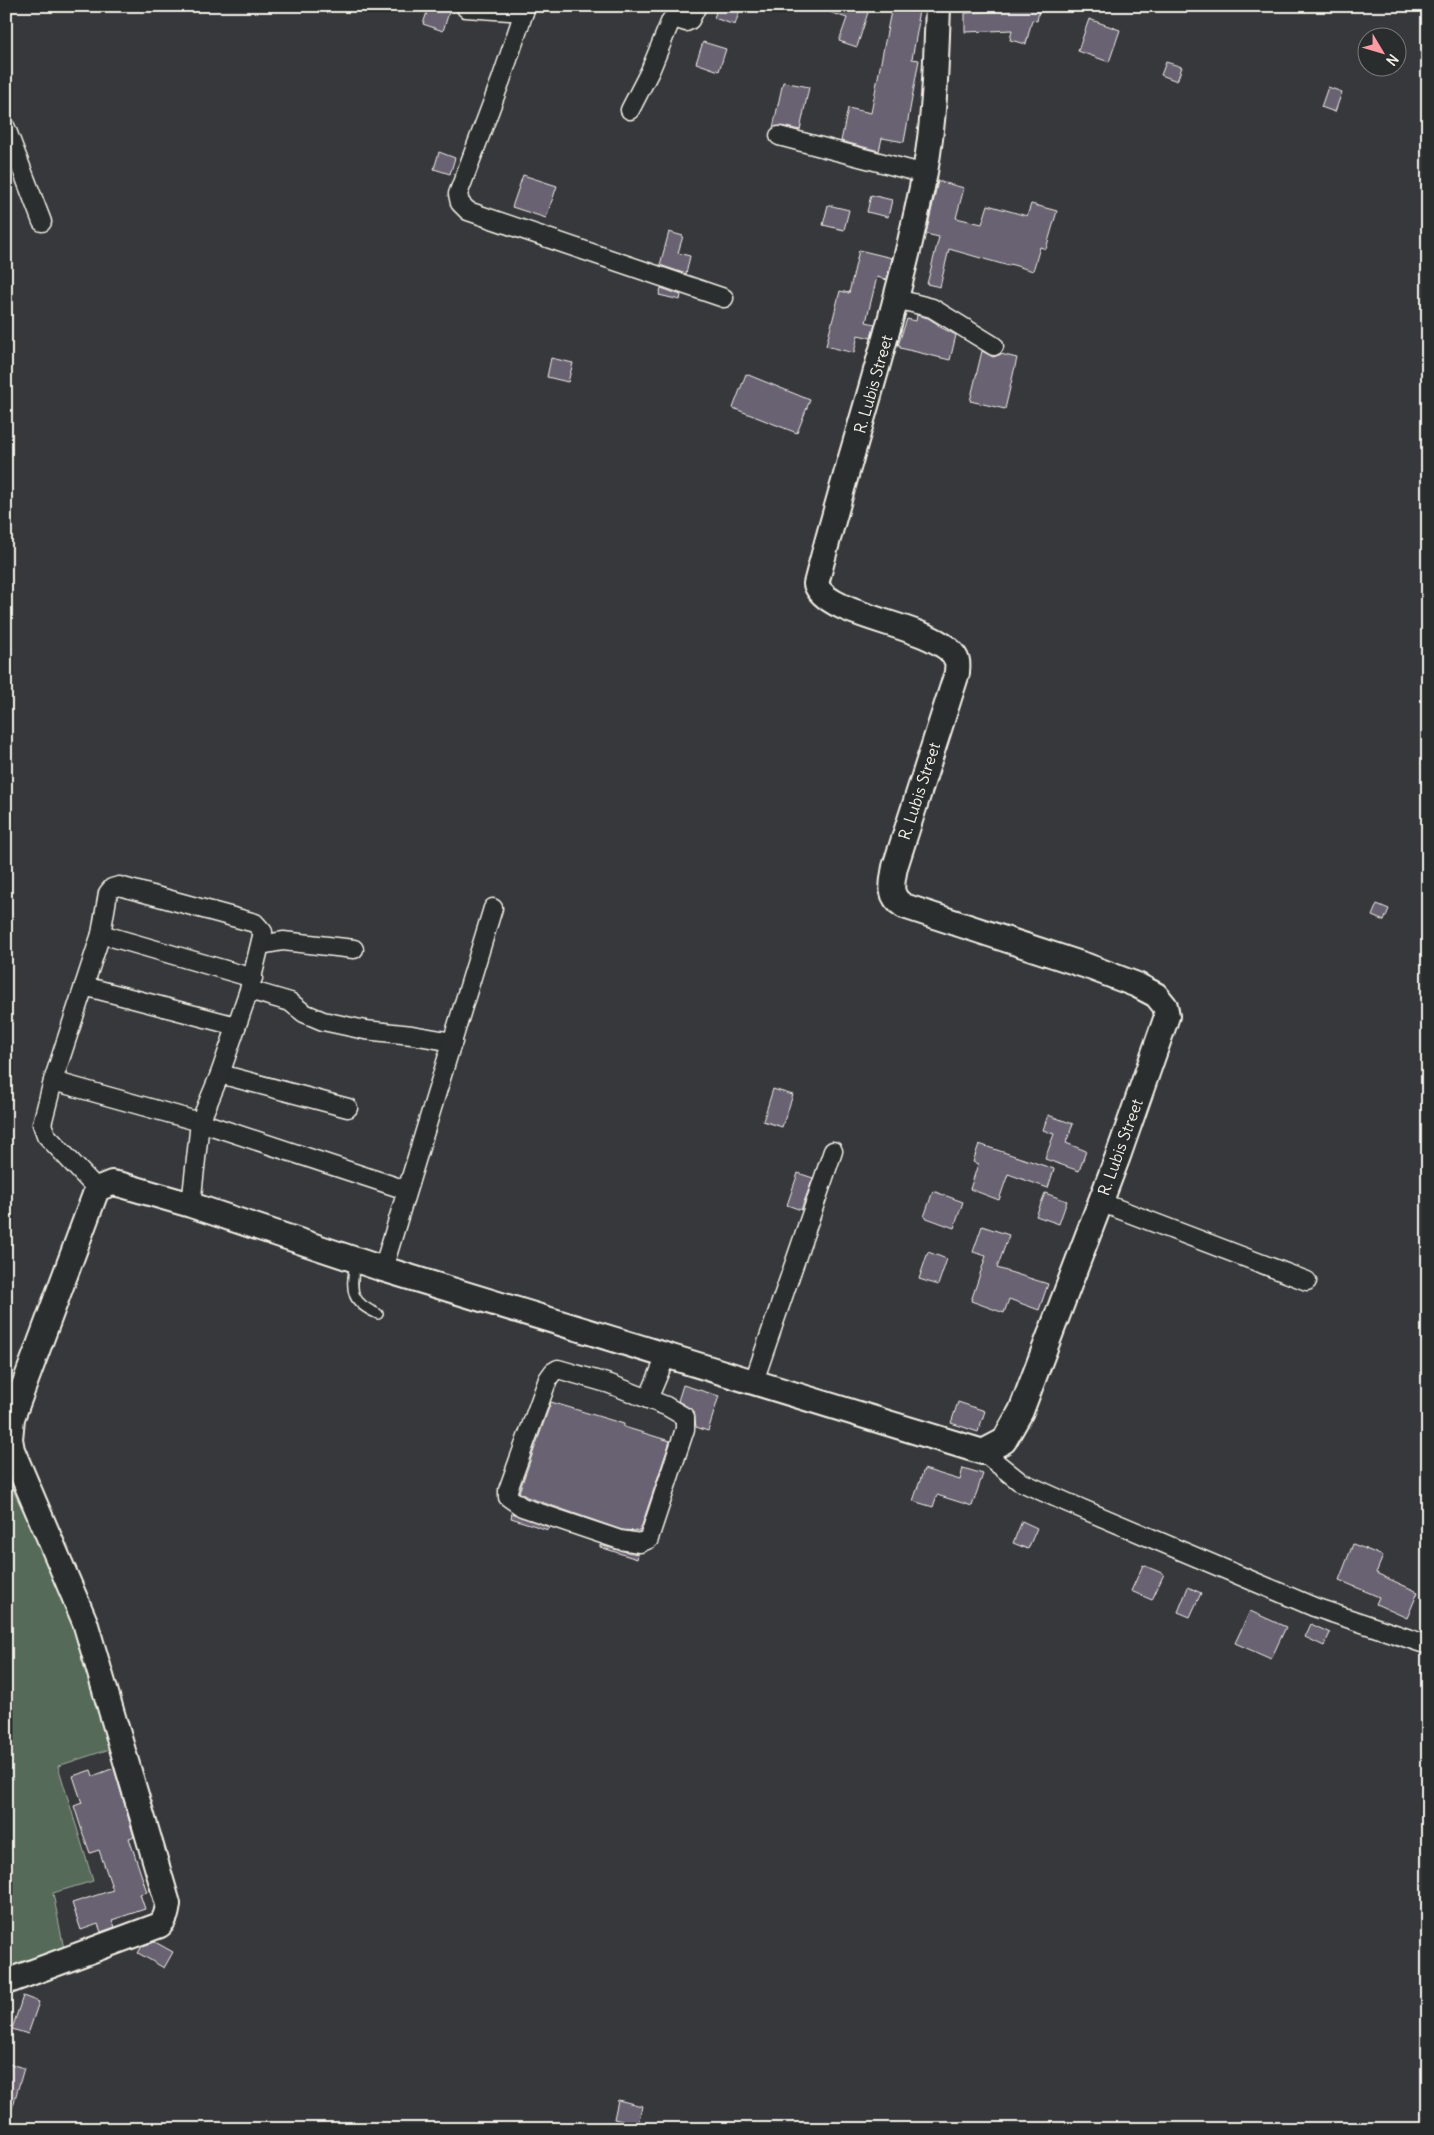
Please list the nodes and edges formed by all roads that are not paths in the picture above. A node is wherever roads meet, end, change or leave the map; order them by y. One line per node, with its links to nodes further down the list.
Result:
1 (697, 6): 5 (street)
2 (938, 6): 8 (street, R. Lubis Street)
3 (466, 8): 4 (street)
4 (525, 9): 10 (street)
5 (630, 110)
6 (6, 128): 9 (street)
7 (779, 136): 8 (street)
8 (925, 174): 11 (street, R. Lubis Street)
9 (42, 222)
10 (724, 298)
11 (896, 298): 12 (street); 28 (street, R. Lubis Street)
12 (994, 346)
13 (493, 908): 20 (street)
14 (101, 934): 15 (street); 17 (street); 18 (street)
15 (261, 944): 16 (street); 17 (street)
16 (354, 949)
17 (251, 984): 19 (street); 20 (street)
18 (84, 986): 19 (street); 22 (street)
19 (236, 1026): 21 (street)
20 (452, 1042): 27 (street)
21 (220, 1074): 23 (street); 24 (street)
22 (53, 1081): 24 (street); 26 (street)
23 (348, 1108)
24 (200, 1122): 27 (street); 29 (street)
25 (833, 1151): 35 (street)
26 (97, 1189): 29 (street); 39 (street)
27 (406, 1190): 31 (street)
28 (1100, 1202): 32 (street); 37 (street, R. Lubis Street)
29 (191, 1205): 30 (street)
30 (355, 1260): 31 (street); 33 (lane)
31 (383, 1269): 34 (street)
32 (1307, 1281)
33 (378, 1314)
34 (667, 1354): 35 (street); 36 (street)
35 (754, 1381): 37 (street)
36 (648, 1399): 36 (street)
37 (983, 1452): 38 (street)
38 (1428, 1645)
39 (6, 1982)

